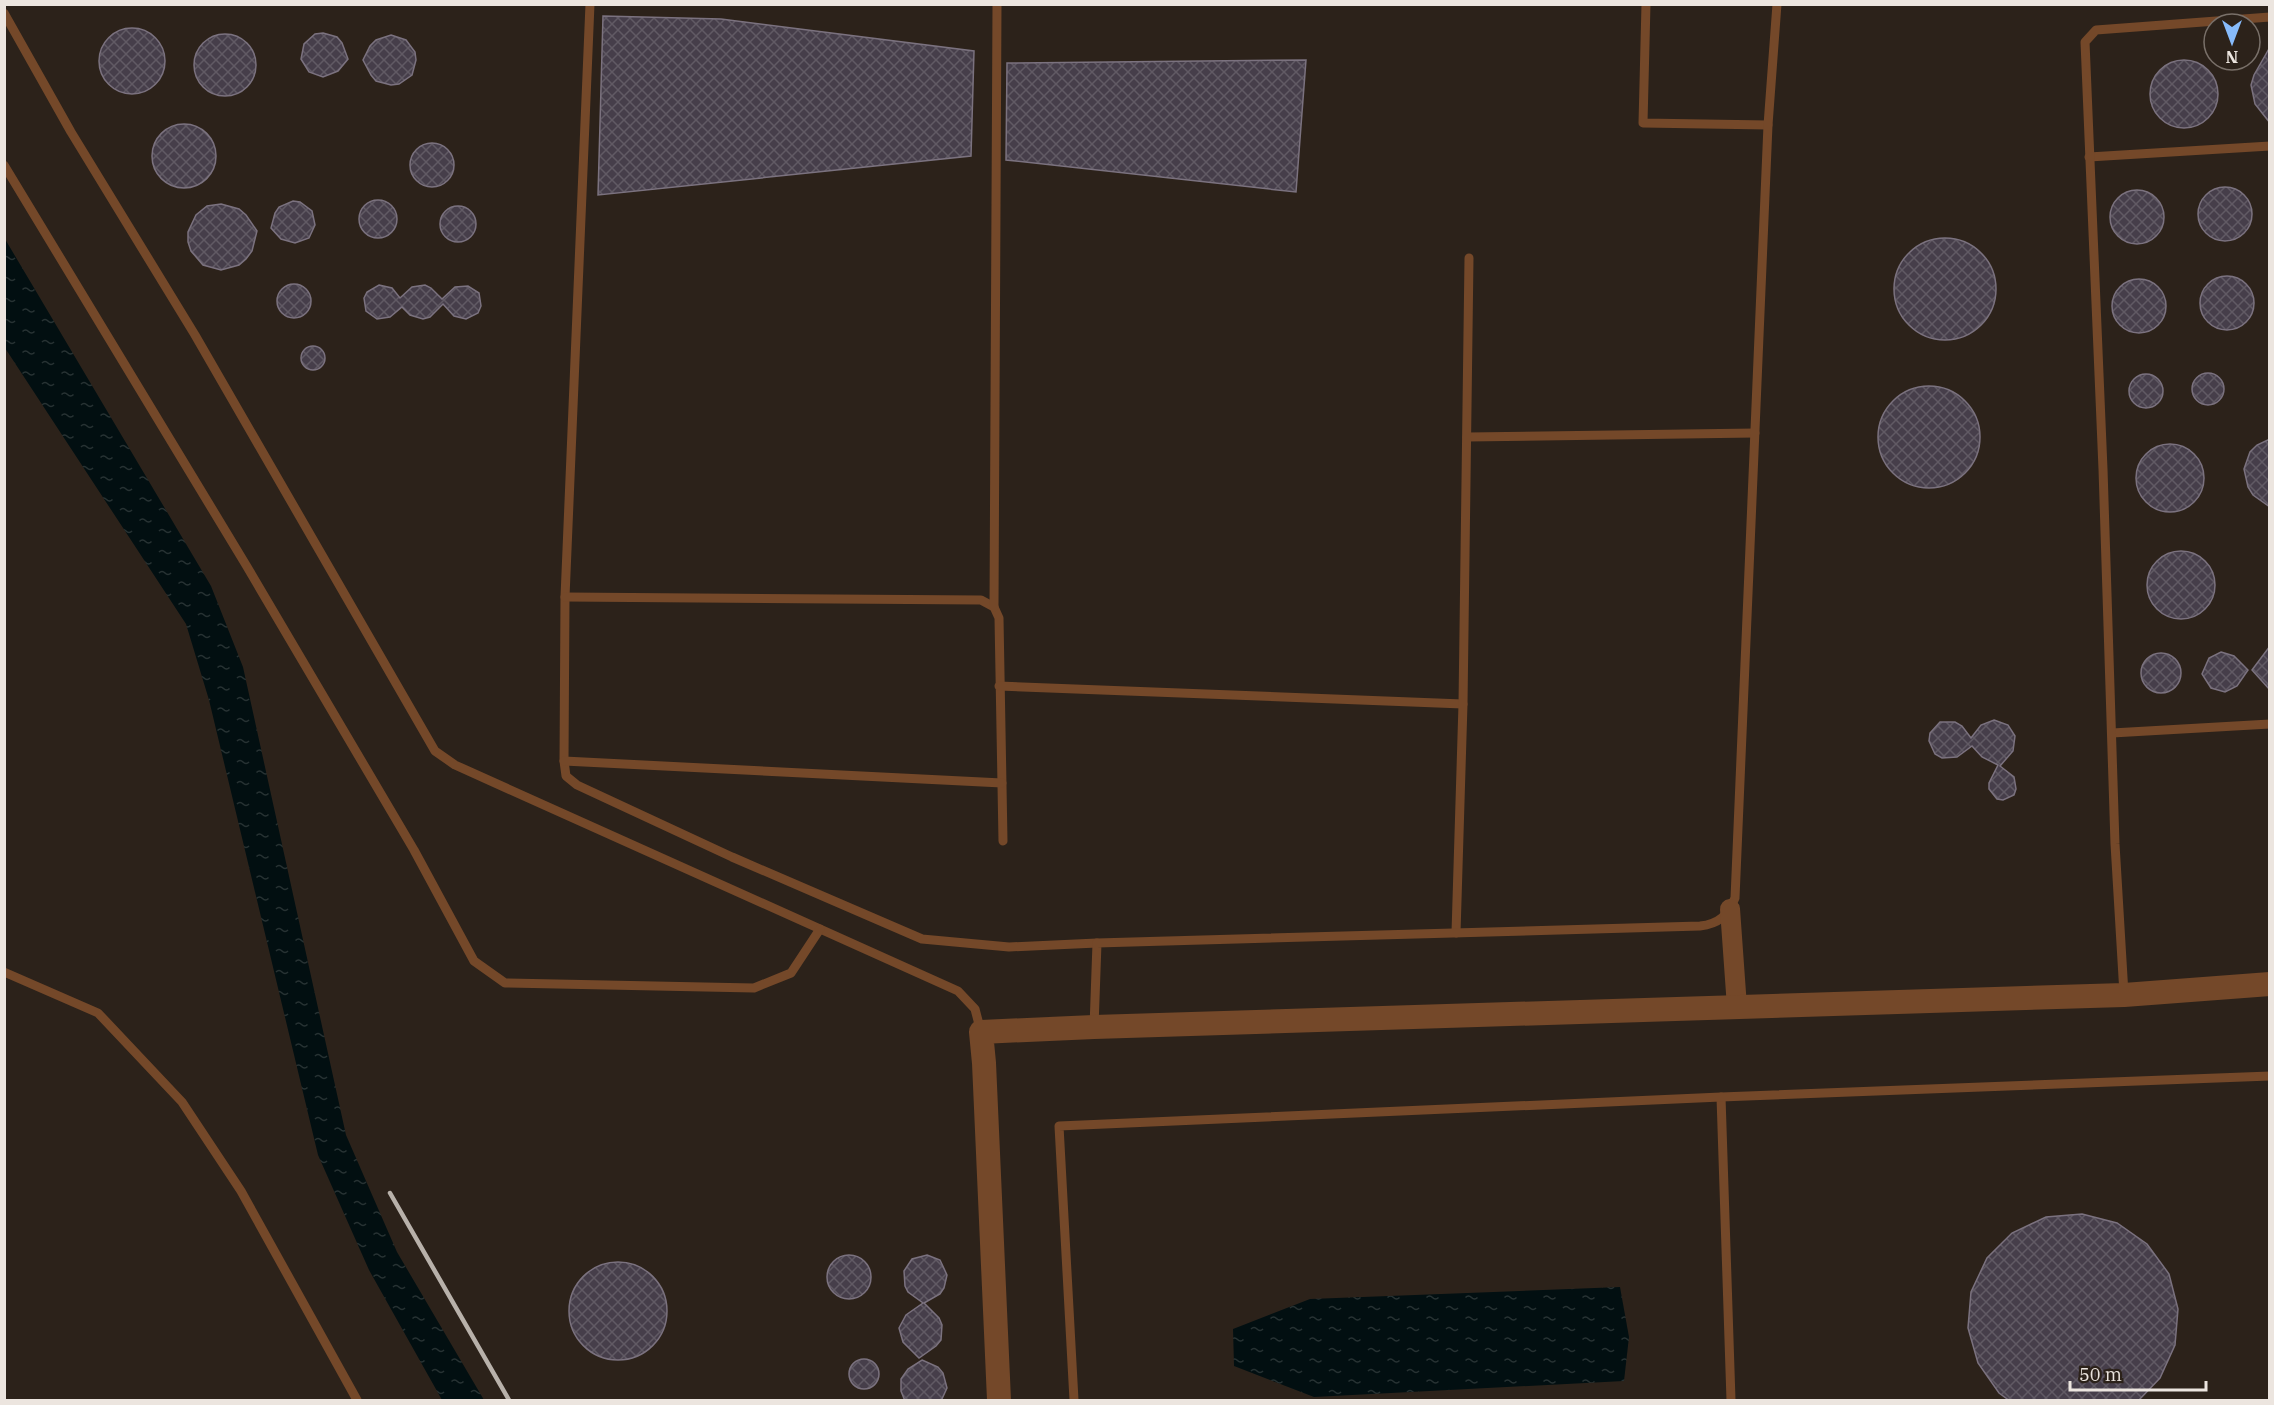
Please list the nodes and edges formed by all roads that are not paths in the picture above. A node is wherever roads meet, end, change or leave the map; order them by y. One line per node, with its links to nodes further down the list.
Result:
1 (590, 4): 14 (lane)
2 (997, 4): 15 (lane)
3 (1646, 4): 7 (lane)
4 (1776, 4): 7 (lane)
5 (4, 13): 24 (lane)
6 (2270, 17): 9 (lane)
7 (1768, 125): 12 (lane)
8 (2270, 146): 9 (lane)
9 (2089, 157): 19 (lane)
10 (4, 165): 24 (lane)
11 (1469, 258): 13 (lane)
12 (1755, 433): 13 (lane); 23 (lane)
13 (1467, 436): 17 (lane)
14 (565, 597): 15 (lane); 20 (lane)
15 (994, 607): 16 (lane)
16 (999, 686): 17 (lane); 21 (lane)
17 (1463, 704): 25 (lane)
18 (2270, 724): 19 (lane)
19 (2112, 733): 29 (lane)
20 (564, 761): 21 (lane); 26 (lane)
21 (1002, 783): 22 (lane)
22 (1003, 841)
23 (1730, 909): 25 (lane); 30 (street)
24 (820, 929): 32 (lane)
25 (1456, 933): 26 (lane)
26 (1097, 944): 31 (lane)
27 (4, 972): 35 (lane)
28 (2270, 984): 29 (street)
29 (2124, 995): 30 (street)
30 (1737, 1007): 31 (street)
31 (1094, 1027): 32 (street)
32 (981, 1032): 36 (street)
33 (2270, 1077): 34 (lane)
34 (1721, 1097): 37 (lane); 38 (lane)
35 (357, 1401)
36 (999, 1401)
37 (1074, 1401)
38 (1731, 1401)

